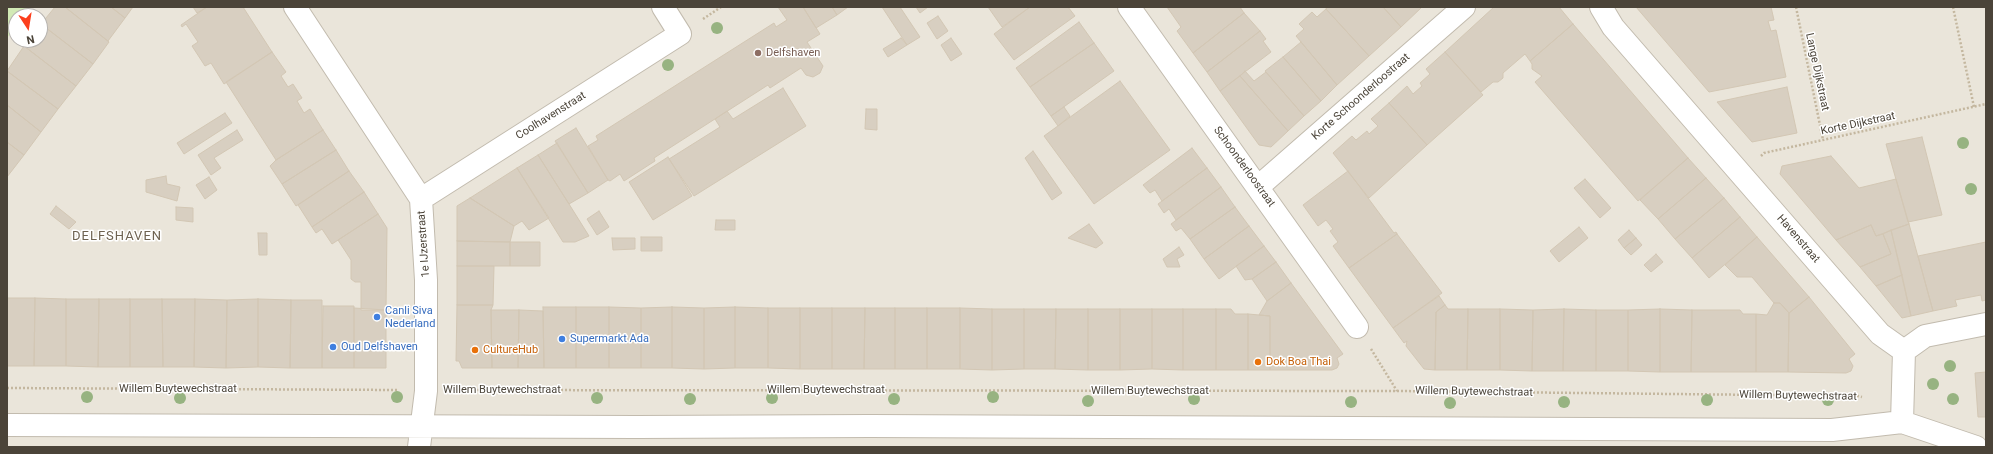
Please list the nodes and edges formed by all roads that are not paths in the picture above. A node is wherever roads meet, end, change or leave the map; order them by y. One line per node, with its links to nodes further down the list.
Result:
1 (295, 7): 7 (street, 1e IJzerstraat)
2 (663, 7): 7 (street, Coolhavenstraat)
3 (1128, 7): 6 (street, Schoonderloostraat)
4 (1464, 7): 6 (street, Korte Schoonderloostraat)
5 (1601, 7): 10 (street, Havenstraat)
6 (1258, 187): 9 (street, Schoonderloostraat)
7 (421, 199): 13 (street, 1e IJzerstraat)
8 (1986, 324): 10 (street)
9 (1357, 327)
10 (1904, 351): 11 (street)
11 (1902, 422): 13 (street); 15 (street)
12 (7, 425): 13 (street)
13 (421, 426): 14 (street, 1e IJzerstraat)
14 (419, 447)
15 (1976, 447)

